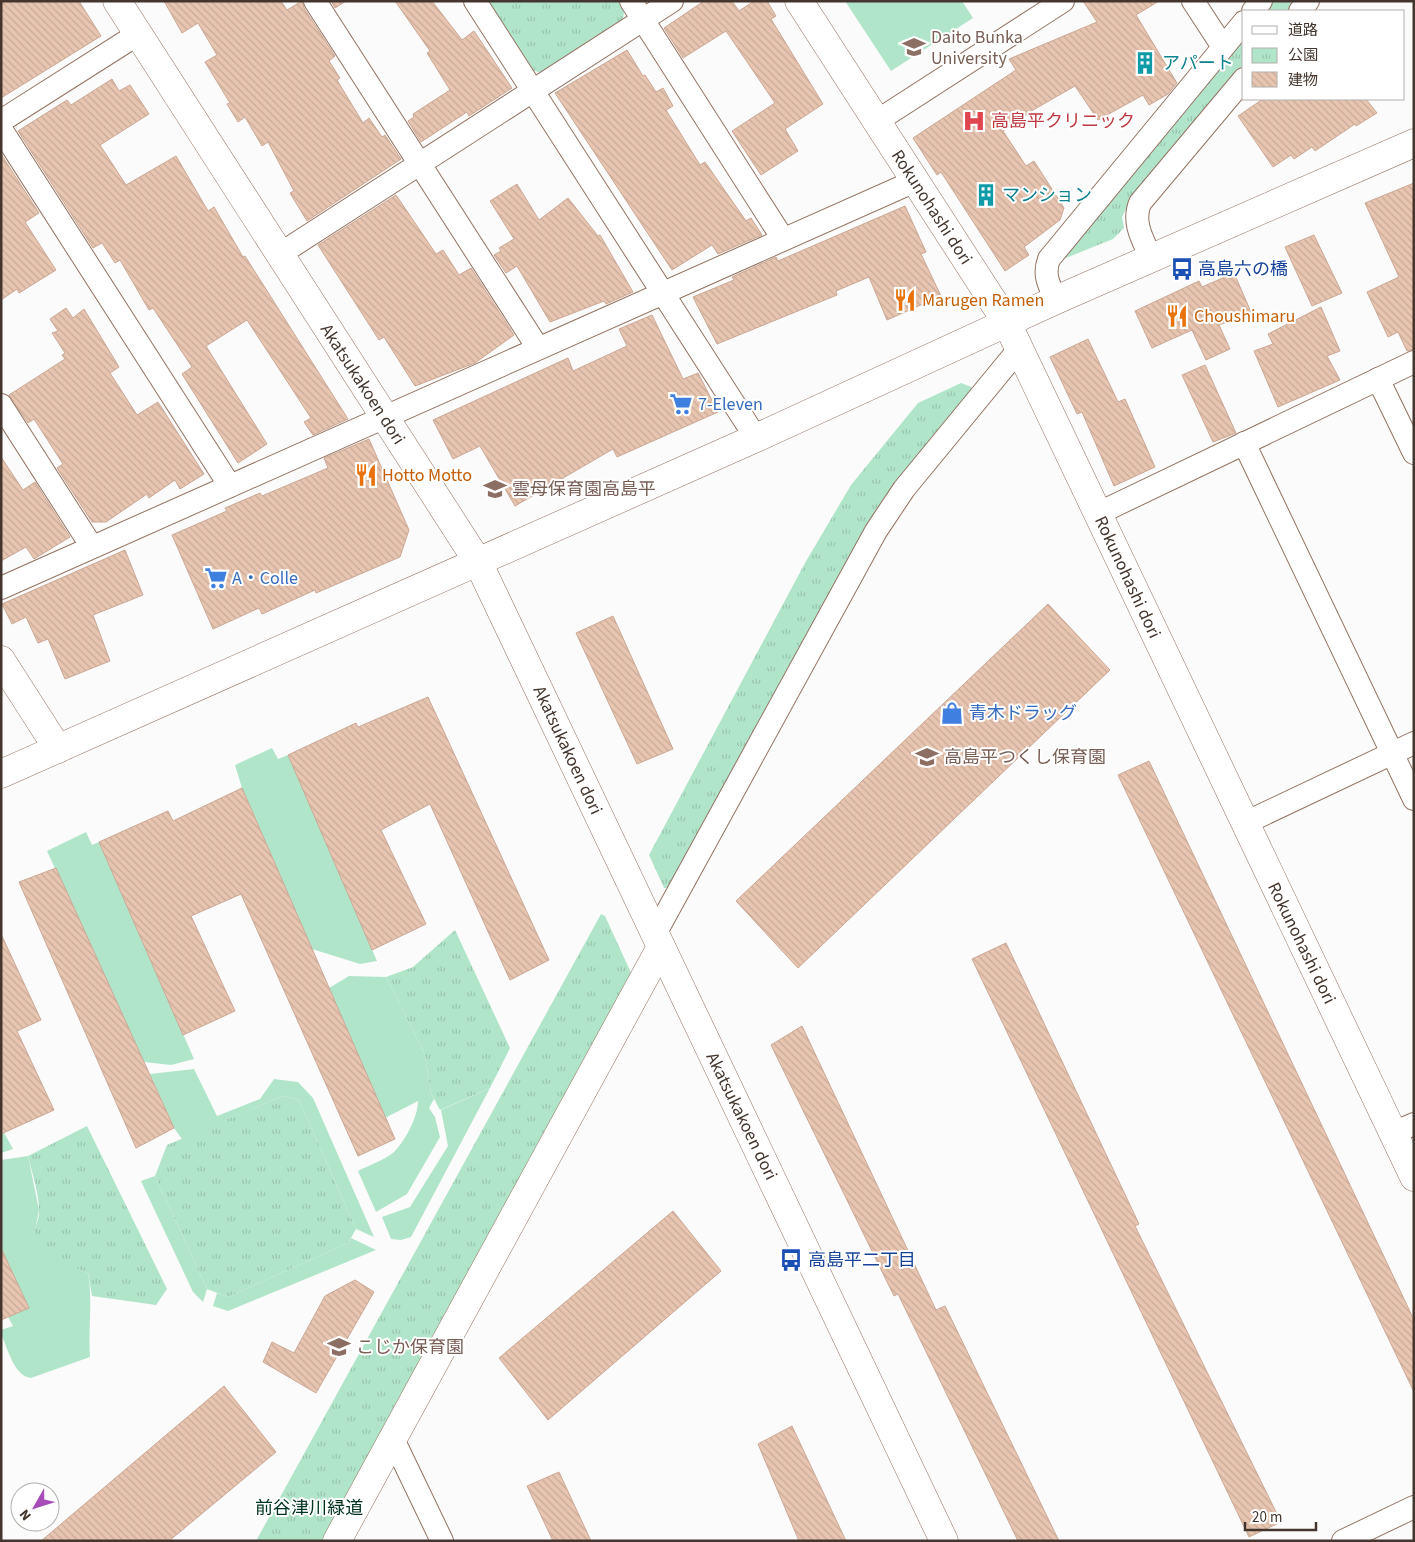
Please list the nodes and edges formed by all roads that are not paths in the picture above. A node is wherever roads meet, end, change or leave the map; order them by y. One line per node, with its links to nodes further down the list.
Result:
1 (117, 1): 11 (street, Akatsukakoen dori)
2 (315, 1): 19 (street)
3 (475, 1): 14 (street)
4 (631, 1): 9 (street)
5 (672, 1): 9 (street)
6 (799, 1): 16 (street, Rokunohashi dori)
7 (1063, 1): 16 (street)
8 (1194, 1): 12 (street)
9 (643, 20): 14 (street); 21 (street)
10 (1242, 24): 12 (street)
11 (138, 34): 15 (street); 22 (street, Akatsukakoen dori)
12 (1223, 47): 25 (street)
13 (1242, 81): 23 (street)
14 (532, 91): 19 (street); 24 (street)
15 (1, 121)
16 (876, 121): 20 (street, Rokunohashi dori)
17 (1, 129): 36 (street)
18 (1414, 143): 23 (street)
19 (419, 164): 22 (street); 27 (street)
20 (915, 182): 21 (street); 26 (street, Rokunohashi dori)
21 (783, 239): 24 (street)
22 (280, 254): 32 (street, Akatsukakoen dori)
23 (1151, 258): 25 (street)
24 (662, 293): 27 (street); 33 (street)
25 (1056, 300): 26 (street)
26 (1007, 323): 28 (street, Rokunohashi dori); 33 (street)
27 (538, 348): 32 (street)
28 (1019, 349): 37 (street, Rokunohashi dori); 48 (street)
29 (1414, 362): 30 (street)
30 (1378, 379): 34 (street); 35 (street)
31 (1, 405): 38 (street)
32 (384, 418): 36 (street); 39 (street, Akatsukakoen dori)
33 (756, 438): 39 (street)
34 (1244, 443): 37 (street); 44 (street)
35 (1414, 453)
36 (230, 486): 38 (street)
37 (1097, 514): 47 (street, Rokunohashi dori)
38 (92, 547): 40 (street)
39 (478, 562): 43 (street); 48 (street, Akatsukakoen dori)
40 (1, 588)
41 (1, 660): 43 (street)
42 (1414, 743): 44 (street)
43 (58, 749): 45 (street)
44 (1392, 753): 46 (street); 47 (street)
45 (1, 774)
46 (1414, 799)
47 (1245, 823): 49 (street, Rokunohashi dori)
48 (658, 941): 51 (street); 55 (street, Akatsukakoen dori)
49 (1403, 1129): 50 (street, Rokunohashi dori)
50 (1414, 1177)
51 (393, 1439): 53 (street); 54 (street)
52 (1414, 1507): 56 (street)
53 (337, 1541)
54 (442, 1541)
55 (944, 1541)
56 (1343, 1541)

